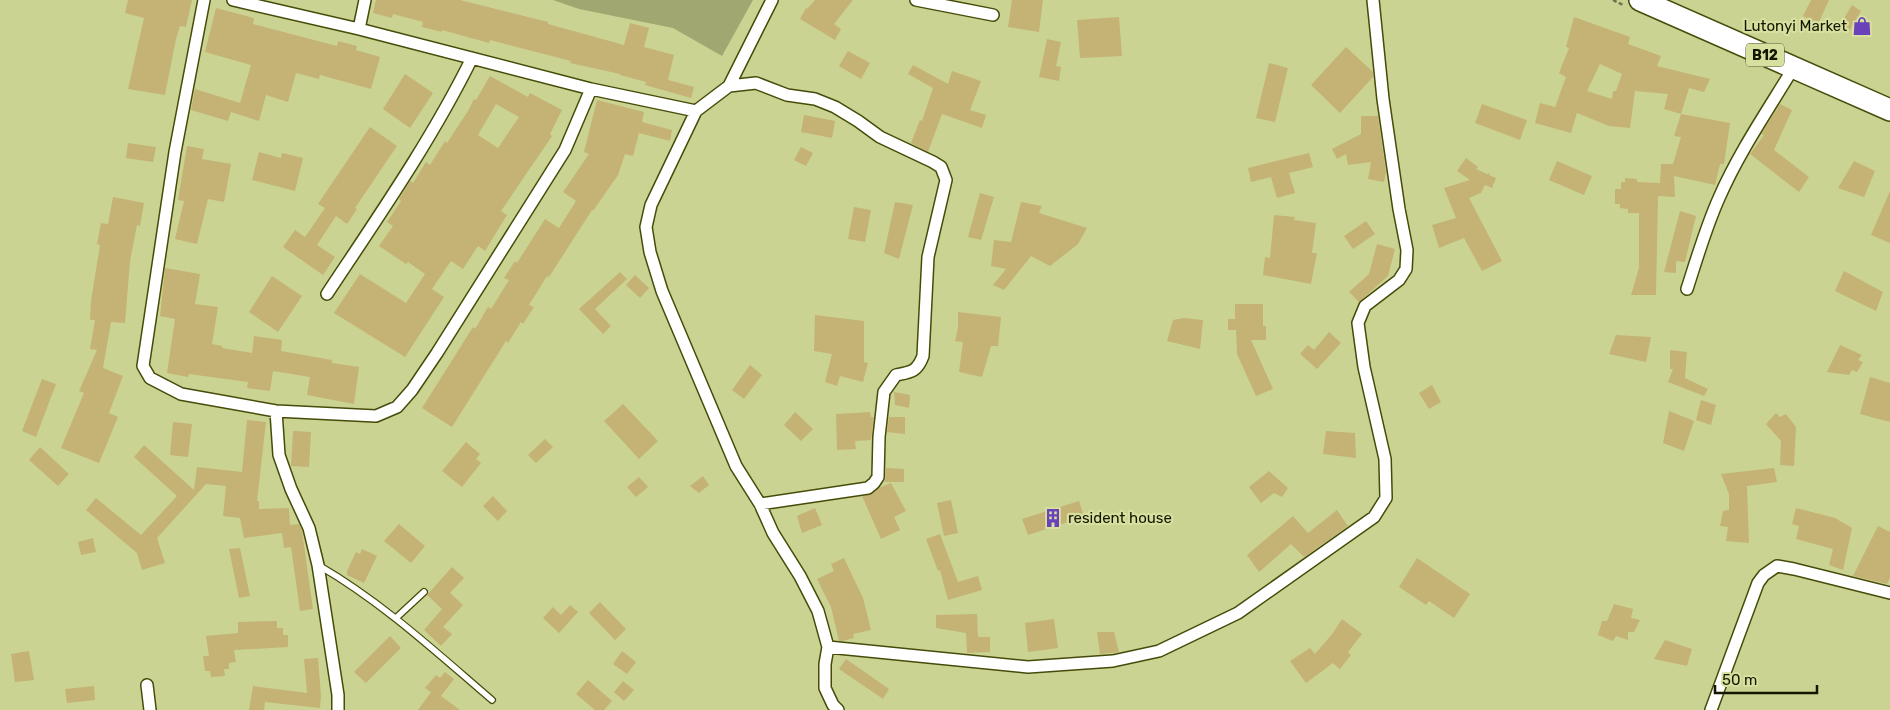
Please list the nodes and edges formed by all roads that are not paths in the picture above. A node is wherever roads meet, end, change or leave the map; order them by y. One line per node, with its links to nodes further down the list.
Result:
1 (204, 0): 18 (street)
2 (233, 0): 9 (street)
3 (365, 0): 9 (street)
4 (772, 0): 12 (street)
5 (916, 0): 8 (street)
6 (1373, 0): 24 (street)
7 (1640, 0): 11 (highway, B12)
8 (993, 15)
9 (359, 29): 10 (street)
10 (472, 58): 13 (street); 17 (street)
11 (1794, 68): 14 (highway, B12); 16 (street)
12 (729, 86): 15 (street); 19 (street)
13 (591, 89): 15 (street); 18 (street)
14 (1890, 110)
15 (696, 111): 19 (street)
16 (1687, 289)
17 (327, 294)
18 (276, 411): 20 (street)
19 (760, 504): 24 (street)
20 (318, 565): 23 (lane); 28 (street)
21 (424, 592): 23 (lane)
22 (1890, 593): 30 (street)
23 (396, 618): 26 (lane)
24 (828, 647): 29 (street)
25 (147, 685): 27 (street)
26 (492, 700)
27 (150, 710)
28 (338, 710)
29 (838, 710)
30 (1711, 710)

